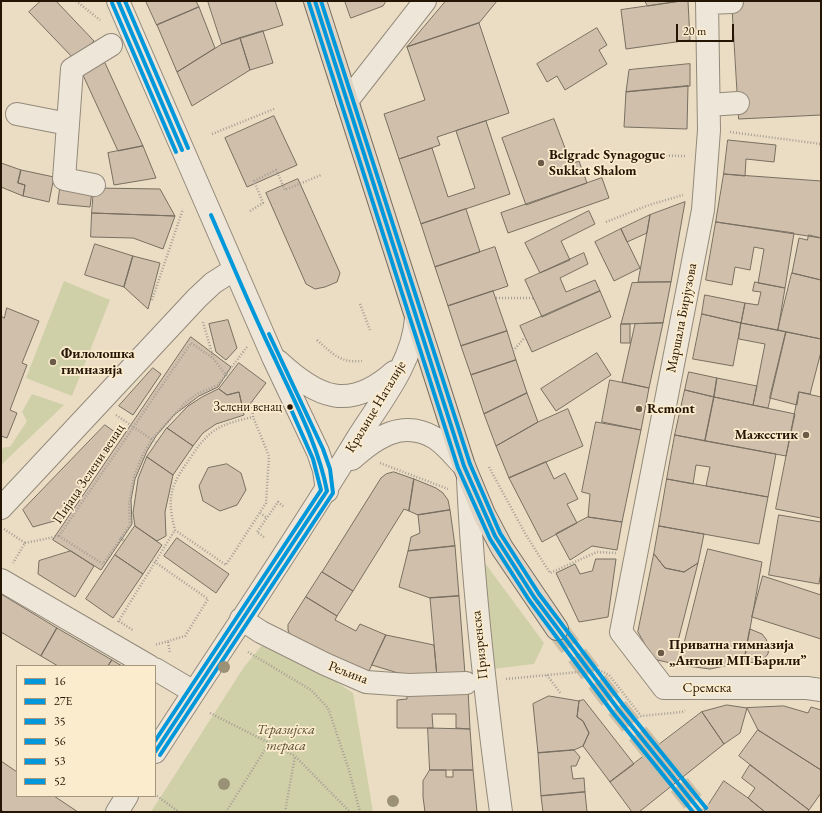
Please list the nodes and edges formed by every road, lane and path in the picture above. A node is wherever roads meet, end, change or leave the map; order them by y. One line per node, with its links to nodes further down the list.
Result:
1 (76, 1): 7 (path)
2 (118, 1): 25 (street)
3 (315, 1): 9 (main road)
4 (425, 1): 9 (street)
5 (707, 2): 6 (street); 13 (street, Маршала Бирјузова)
6 (732, 2)
7 (100, 20)
8 (111, 45): 14 (street)
9 (347, 100): 31 (main road)
10 (738, 103): 13 (street)
11 (274, 109): 15 (path)
12 (16, 114): 14 (street)
13 (709, 117): 16 (path); 18 (street, Маршала Бирјузова)
14 (68, 124): 20 (street)
15 (212, 134)
16 (821, 144)
17 (567, 154): 18 (path)
18 (708, 156): 74 (street, Маршала Бирјузова)
19 (322, 175): 23 (path)
20 (94, 185)
21 (685, 195): 24 (path)
22 (182, 209): 29 (path)
23 (250, 211)
24 (606, 222)
25 (235, 269): 26 (street); 37 (street)
26 (197, 298): 38 (path); 58 (street)
27 (496, 298): 28 (path)
28 (533, 298)
29 (152, 300)
30 (360, 304): 32 (path)
31 (416, 318): 40 (street, Краљице Наталије); 54 (main road)
32 (370, 330)
33 (525, 338): 35 (path)
34 (317, 340): 39 (path)
35 (513, 350)
36 (242, 353): 41 (path)
37 (273, 357): 40 (street); 56 (street)
38 (213, 358): 41 (path, Пијаца Зелени венац); 46 (path, Пијаца Зелени венац)
39 (362, 361)
40 (402, 365): 53 (street, Краљице Наталије)
41 (225, 375): 42 (path, Пијаца Зелени венац); 47 (path, Пијаца Зелени венац)
42 (228, 378)
43 (252, 401): 45 (path)
44 (118, 416): 46 (path)
45 (253, 417): 52 (path); 59 (path)
46 (134, 427): 47 (path); 63 (path, Пијаца Зелени венац)
47 (152, 439): 48 (path); 65 (path, Пијаца Зелени венац)
48 (157, 442)
49 (183, 460): 52 (path)
50 (374, 461): 55 (path)
51 (486, 462): 68 (path)
52 (187, 463): 62 (path)
53 (338, 471): 54 (street, Краљице Наталије); 56 (street, Краљице Наталије)
54 (466, 472): 73 (main road); 84 (street, Призренска)
55 (449, 489)
56 (327, 490): 72 (street, Краљице Наталије)
57 (284, 507): 60 (path)
58 (1, 508)
59 (260, 513): 60 (path); 62 (path)
60 (267, 518): 64 (path)
61 (1, 527): 67 (path)
62 (175, 530): 70 (path)
63 (59, 536): 65 (path, Пијаца Зелени венац); 67 (path)
64 (264, 537)
65 (120, 538): 66 (path)
66 (125, 541)
67 (25, 543): 71 (path)
68 (597, 552)
69 (152, 560): 70 (path)
70 (156, 563): 75 (path); 77 (path)
71 (6, 573): 80 (street)
72 (241, 619): 84 (street, Рељина); 86 (street, Краљице Наталије)
73 (557, 628)
74 (621, 632): 85 (street, Сремска)
75 (137, 633)
76 (149, 641): 77 (path)
77 (168, 642): 79 (path)
78 (248, 652): 100 (path)
79 (170, 654)
80 (147, 665)
81 (156, 670): 86 (street)
82 (547, 675): 83 (path); 87 (path); 88 (path)
83 (506, 679)
84 (473, 683): 101 (street, Призренска)
85 (821, 690)
86 (194, 692): 91 (street, Краљице Наталије)
87 (562, 694)
88 (682, 712)
89 (210, 713): 90 (path)
90 (269, 743): 92 (path); 97 (path)
91 (156, 750)
92 (295, 756): 98 (path); 99 (path)
93 (157, 796): 96 (path)
94 (126, 797): 95 (street)
95 (116, 812)
96 (179, 812)
97 (226, 812)
98 (285, 812)
99 (350, 812)
100 (360, 812)
101 (501, 812)

